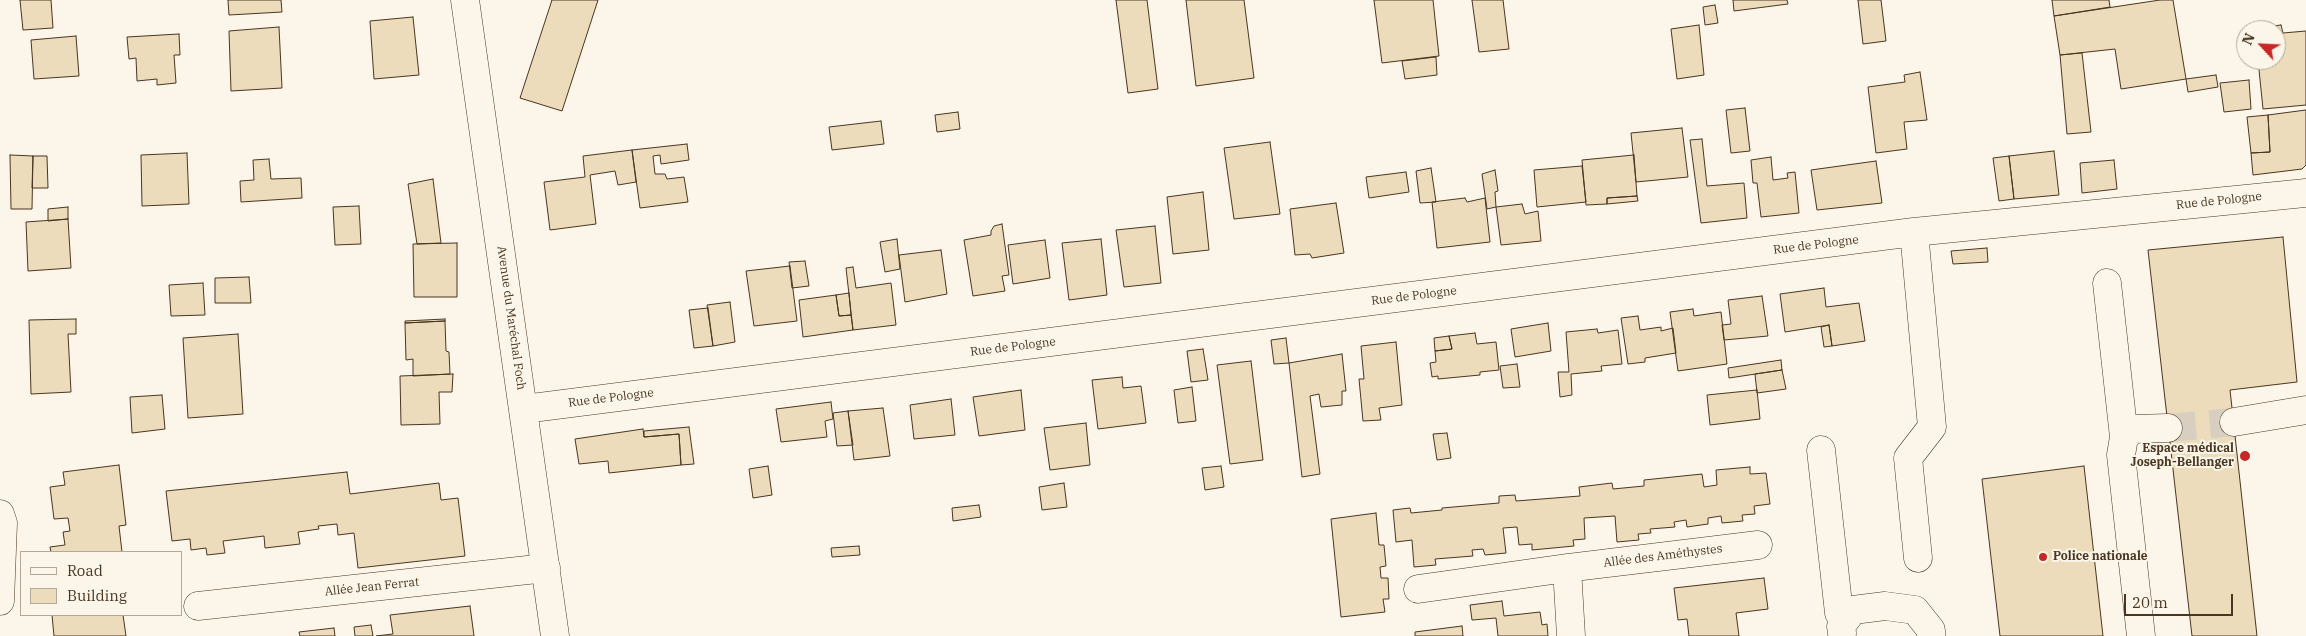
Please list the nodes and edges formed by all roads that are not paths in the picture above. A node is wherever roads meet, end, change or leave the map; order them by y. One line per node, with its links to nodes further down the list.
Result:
1 (465, 0): 5 (street, Avenue du Maréchal Foch)
2 (2306, 193): 3 (street, Rue de Pologne)
3 (1914, 232): 5 (street, Rue de Pologne); 13 (street)
4 (2107, 283): 9 (street)
5 (524, 409): 14 (street, Avenue du Maréchal Foch)
6 (2306, 410): 7 (street)
7 (2234, 422)
8 (2168, 428): 9 (street)
9 (2124, 437): 23 (street)
10 (1821, 450): 19 (street)
11 (0, 514): 17 (street)
12 (1758, 545): 15 (street, Allée des Améthystes)
13 (1918, 558)
14 (546, 568): 18 (street, Allée Jean Ferrat); 20 (street, Avenue du Maréchal Foch)
15 (1567, 568): 16 (street, Allée des Améthystes); 21 (street)
16 (1418, 589)
17 (0, 601)
18 (198, 606)
19 (1844, 627): 22 (street)
20 (555, 636)
21 (1571, 636)
22 (1931, 636)
23 (2141, 636)

